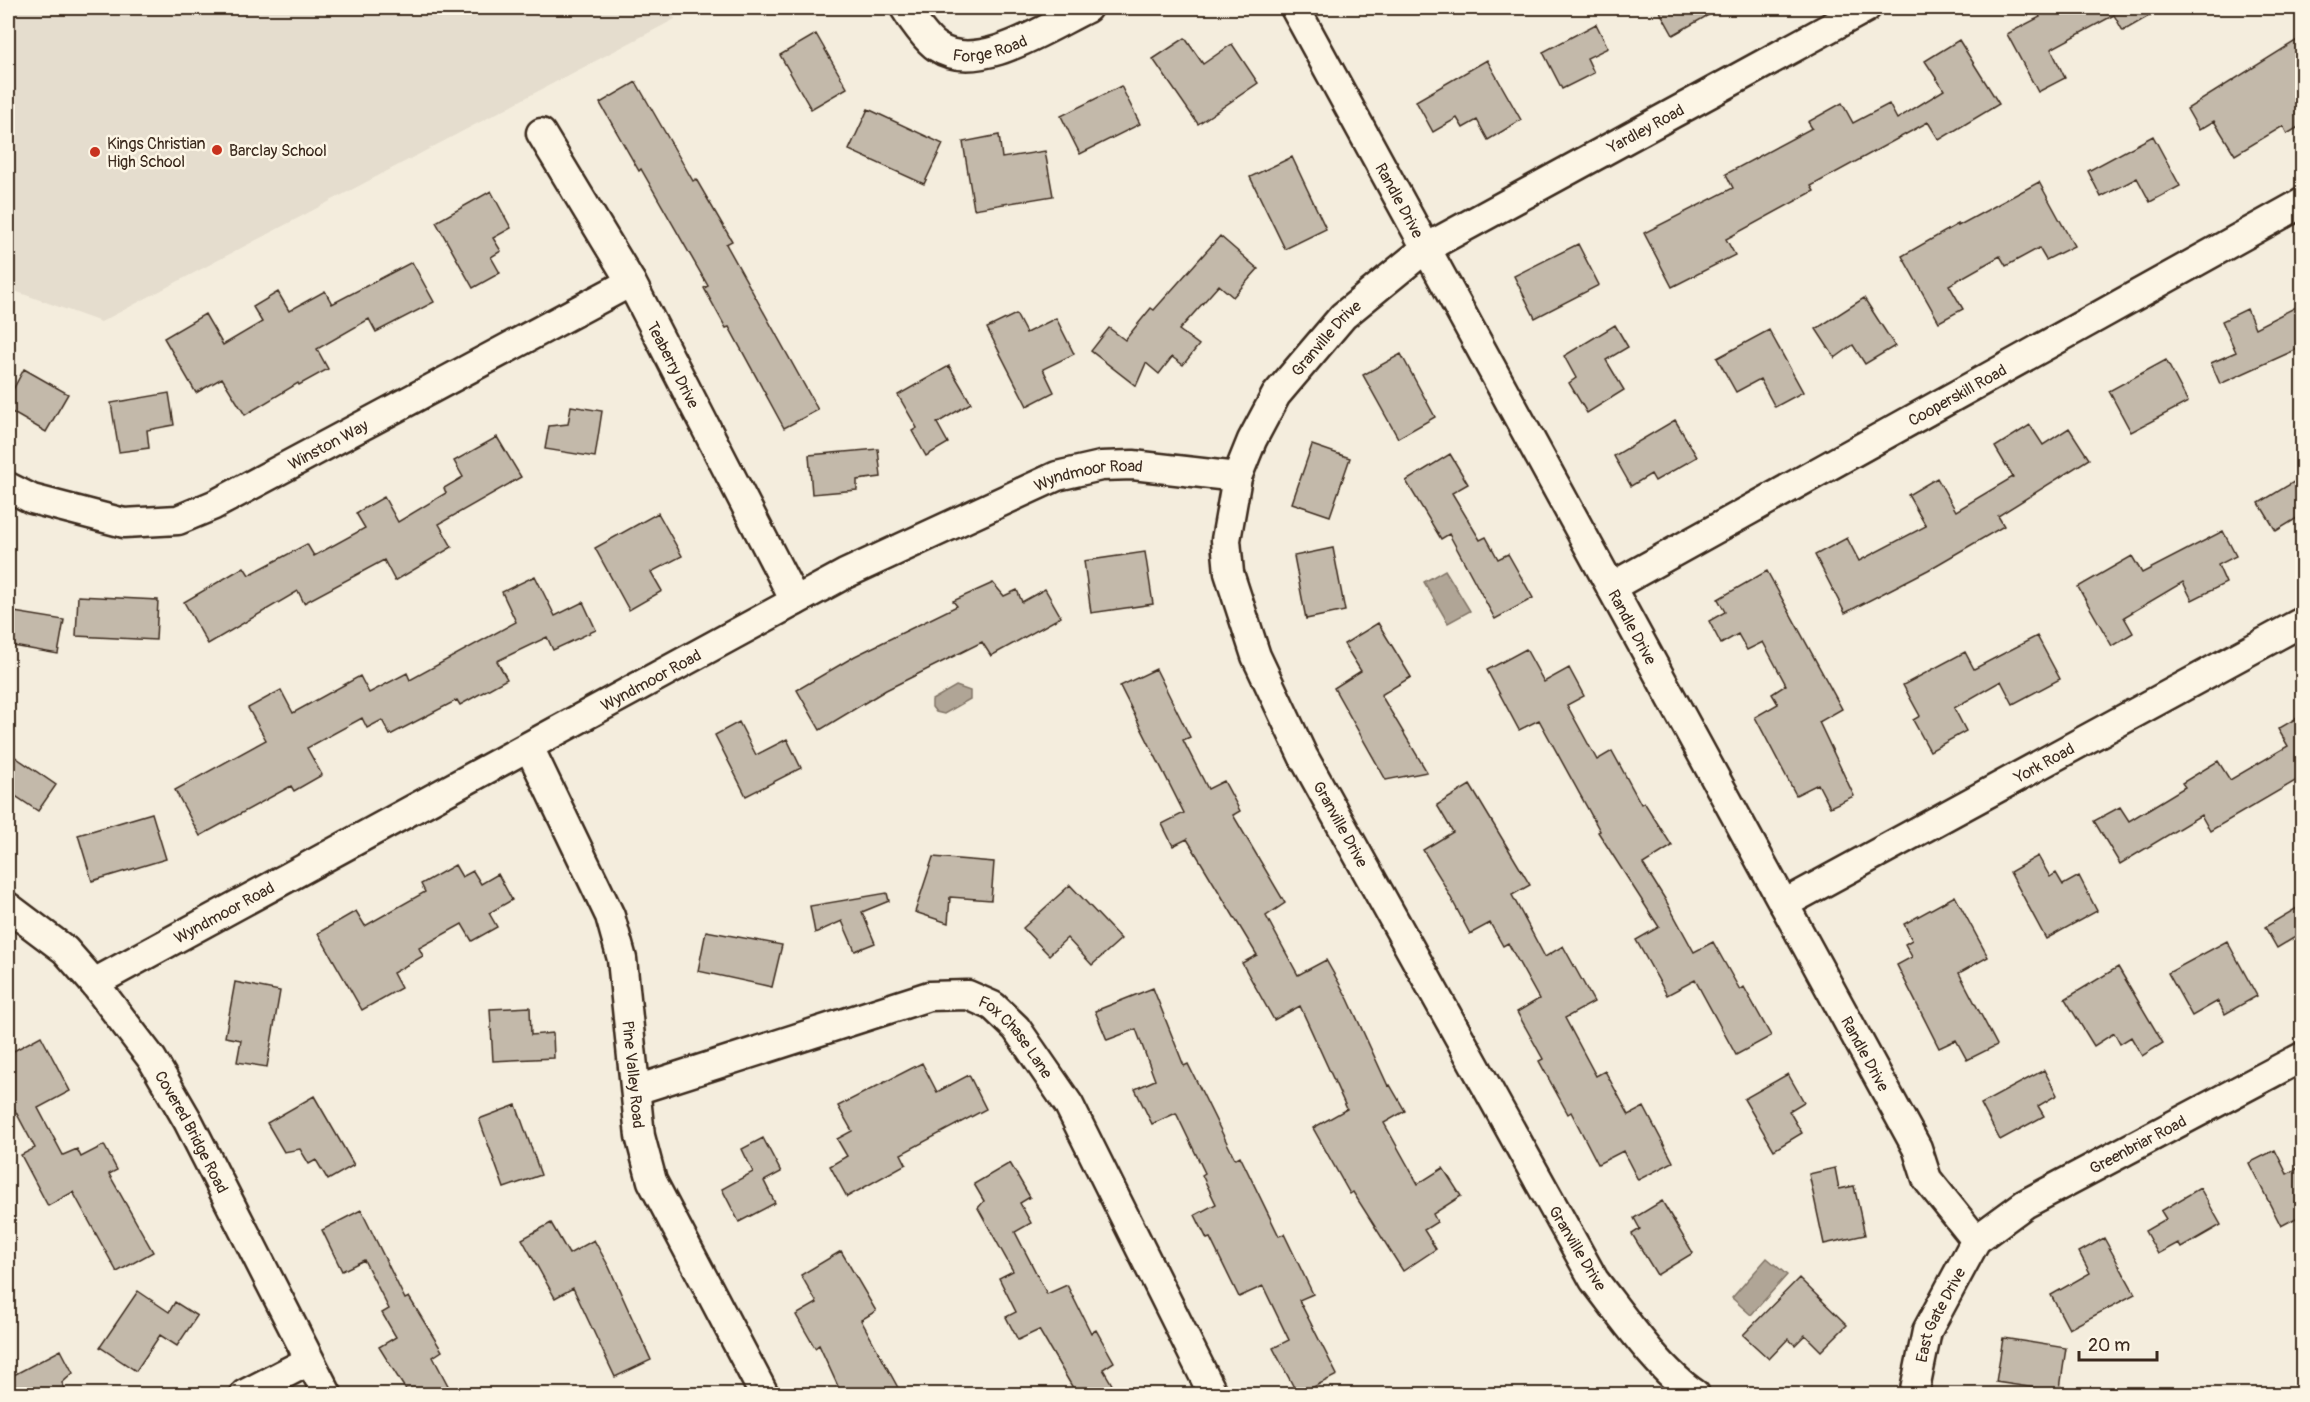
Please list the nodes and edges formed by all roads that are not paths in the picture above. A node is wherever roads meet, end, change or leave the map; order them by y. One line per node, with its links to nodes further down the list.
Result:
1 (905, 8): 2 (street, Forge Road)
2 (1087, 8)
3 (1295, 8): 7 (street, Randle Drive)
4 (1866, 8): 7 (street, Yardley Road)
5 (541, 133): 8 (street, Teaberry Drive)
6 (2302, 203): 11 (street, Cooperskill Road)
7 (1426, 248): 9 (street, Granville Drive); 11 (street, Randle Drive)
8 (631, 282): 10 (street, Winston Way); 12 (street, Teaberry Drive)
9 (1237, 477): 12 (street, Wyndmoor Road); 26 (street, Granville Drive)
10 (8, 487)
11 (1611, 587): 15 (street, Randle Drive)
12 (795, 601): 14 (street, Wyndmoor Road)
13 (2302, 622): 15 (street, York Road)
14 (529, 747): 17 (street, Wyndmoor Road); 19 (street, Pine Valley Road)
15 (1784, 904): 20 (street, Randle Drive)
16 (8, 907): 17 (street, Covered Bridge Road)
17 (94, 984): 21 (street, Covered Bridge Road)
18 (2302, 1057): 20 (street, Greenbriar Road)
19 (636, 1090): 24 (street, Pine Valley Road); 25 (street, Fox Chase Lane)
20 (1976, 1240): 27 (street, East Gate Drive)
21 (309, 1361): 22 (street); 23 (street, Covered Bridge Road)
22 (245, 1395)
23 (327, 1395)
24 (764, 1395)
25 (1213, 1395)
26 (1695, 1395)
27 (1914, 1395)

